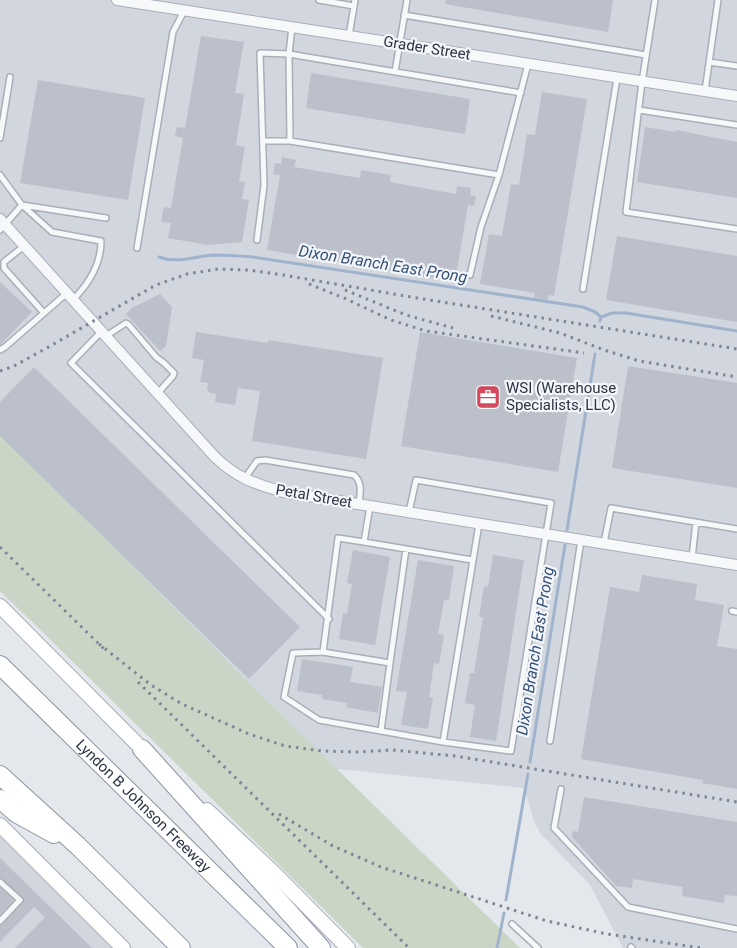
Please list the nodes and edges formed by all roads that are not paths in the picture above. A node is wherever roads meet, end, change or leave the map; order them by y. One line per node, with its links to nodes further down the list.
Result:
1 (117, 0): 7 (street, Grader Street)
2 (319, 0): 6 (lane)
3 (407, 0): 8 (lane)
4 (655, 0): 13 (lane)
5 (718, 0): 14 (lane)
6 (355, 3): 10 (lane)
7 (184, 11): 9 (street, Grader Street); 37 (lane)
8 (404, 15): 11 (lane); 13 (lane)
9 (292, 27): 10 (street, Grader Street); 12 (lane)
10 (349, 36): 11 (street, Grader Street)
11 (399, 44): 15 (street, Grader Street); 17 (lane)
12 (289, 54): 17 (lane); 27 (lane); 28 (lane)
13 (646, 54): 20 (lane)
14 (709, 62): 16 (lane); 21 (lane)
15 (528, 64): 19 (street, Grader Street); 22 (lane)
16 (737, 66)
17 (395, 72): 22 (lane)
18 (10, 78): 26 (lane)
19 (617, 78): 20 (street, Grader Street); 39 (lane)
20 (642, 82): 21 (street, Grader Street); 24 (lane)
21 (705, 91): 23 (street, Grader Street)
22 (520, 93): 30 (lane)
23 (737, 96)
24 (639, 110): 25 (lane); 34 (lane)
25 (737, 125)
26 (0, 138)
27 (290, 141): 28 (lane); 30 (lane)
28 (262, 142): 35 (lane)
29 (0, 175): 31 (lane)
30 (498, 175): 38 (lane)
31 (22, 205): 32 (lane); 33 (lane); 40 (lane)
32 (106, 218)
33 (2, 224): 36 (street, Petal Street)
34 (737, 229)
35 (257, 240)
36 (24, 246): 40 (street, Petal Street); 41 (lane)
37 (137, 248)
38 (470, 275)
39 (583, 289)
40 (70, 297): 41 (lane); 42 (street, Petal Street)
41 (44, 313): 43 (lane)
42 (104, 334): 44 (street, Petal Street); 44 (lane); 61 (lane)
43 (0, 350)
44 (158, 393): 45 (street, Petal Street)
45 (244, 478): 46 (street, Petal Street); 46 (lane)
46 (359, 504): 47 (street, Petal Street)
47 (370, 506): 48 (street, Petal Street); 54 (lane)
48 (409, 512): 50 (street, Petal Street); 52 (lane)
49 (696, 522): 51 (lane); 55 (lane); 57 (lane)
50 (479, 523): 52 (street, Petal Street); 58 (lane)
51 (737, 529)
52 (547, 534): 53 (street, Petal Street); 67 (lane)
53 (582, 540): 55 (street, Petal Street); 66 (lane)
54 (364, 542): 56 (lane); 61 (lane)
55 (604, 543): 57 (street, Petal Street)
56 (406, 549): 58 (lane); 63 (lane)
57 (692, 558): 59 (street, Petal Street)
58 (472, 560): 67 (lane)
59 (737, 565)
60 (0, 606): 68 (main road)
61 (328, 619): 62 (lane)
62 (323, 652): 63 (lane); 65 (lane)
63 (390, 663): 65 (lane)
64 (0, 665): 80 (highway, Lyndon B Johnson Freeway)
65 (381, 731): 67 (lane)
66 (550, 741)
67 (443, 742)
68 (142, 750): 81 (highway); 82 (main road)
69 (0, 775): 73 (highway)
70 (561, 789): 77 (lane)
71 (0, 799): 73 (highway)
72 (0, 826): 78 (main road)
73 (78, 846): 79 (highway)
74 (0, 882): 75 (lane)
75 (0, 921)
76 (512, 924): 83 (lane)
77 (737, 929)
78 (123, 948)
79 (181, 948)
80 (288, 948)
81 (321, 948)
82 (348, 948)
83 (538, 948)

